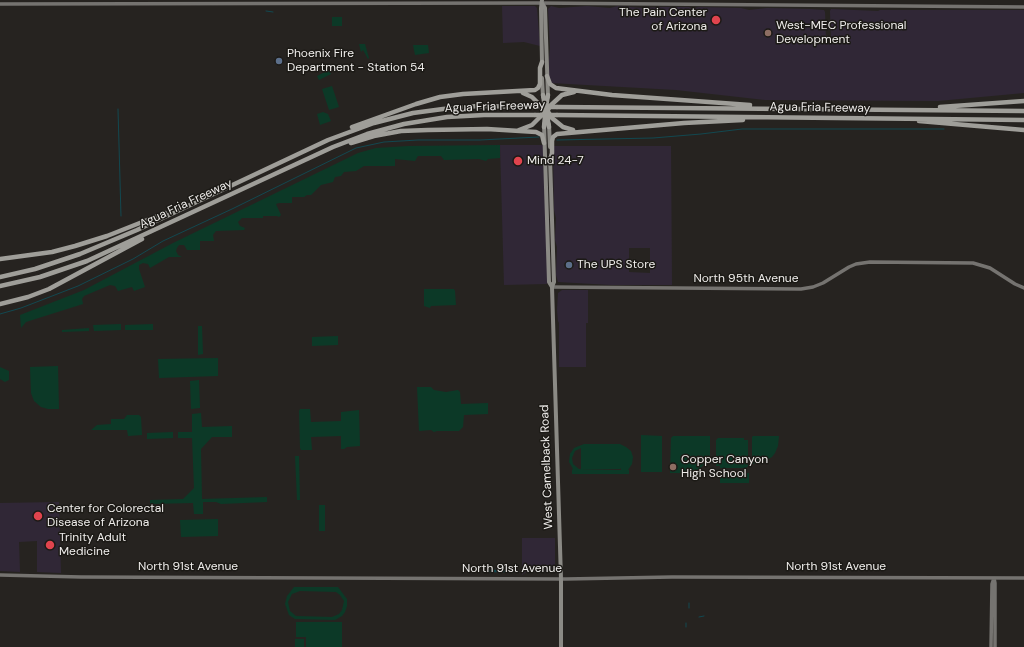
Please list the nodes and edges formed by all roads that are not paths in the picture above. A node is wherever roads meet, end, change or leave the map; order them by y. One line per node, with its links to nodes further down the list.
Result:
1 (827, 0): 5 (main road)
2 (542, 1): 3 (main road); 5 (main road); 7 (main road); 8 (main road)
3 (263, 2): 4 (main road)
4 (0, 4)
5 (827, 6): 6 (main road)
6 (1024, 7)
7 (542, 62): 10 (highway); 11 (main road)
8 (547, 76): 9 (highway); 11 (main road)
9 (580, 91): 13 (highway); 15 (highway)
10 (518, 92): 15 (highway); 25 (highway)
11 (545, 95): 15 (highway)
12 (1024, 101): 14 (highway)
13 (780, 109): 14 (highway, Agua Fria Freeway); 25 (highway, Agua Fria Freeway, bridge)
14 (896, 109): 16 (highway, Agua Fria Freeway)
15 (546, 111): 20 (highway); 21 (highway); 23 (highway)
16 (1024, 111)
17 (779, 118): 18 (highway, Agua Fria Freeway); 23 (highway); 26 (highway, Agua Fria Freeway, bridge)
18 (896, 118): 19 (highway, Agua Fria Freeway); 22 (highway)
19 (1024, 120)
20 (546, 127): 24 (main road, West Camelback Road); 27 (main road, West Camelback Road)
21 (515, 130): 24 (highway); 26 (highway)
22 (1024, 130)
23 (582, 131): 27 (highway)
24 (544, 144): 28 (main road, West Camelback Road)
25 (305, 150): 29 (highway, Agua Fria Freeway)
26 (306, 159): 30 (highway, Agua Fria Freeway)
27 (550, 161): 31 (main road, West Camelback Road)
28 (546, 179): 31 (main road); 32 (main road, West Camelback Road)
29 (218, 190): 33 (highway); 34 (highway, Agua Fria Freeway)
30 (221, 199): 35 (highway, Agua Fria Freeway); 38 (highway)
31 (552, 215): 32 (main road); 36 (main road, West Camelback Road)
32 (548, 237): 36 (main road, West Camelback Road)
33 (0, 258)
34 (0, 277)
35 (0, 286)
36 (552, 287): 37 (main road, North 95th Avenue); 42 (main road, West Camelback Road)
37 (1024, 288)
38 (0, 304)
39 (0, 575): 42 (main road, North 91st Avenue)
40 (994, 578): 41 (main road, North 91st Avenue); 42 (main road, North 91st Avenue); 44 (main road); 45 (main road)
41 (1024, 578)
42 (561, 579): 43 (main road, West Camelback Road)
43 (561, 647)
44 (991, 647)
45 (995, 647)

